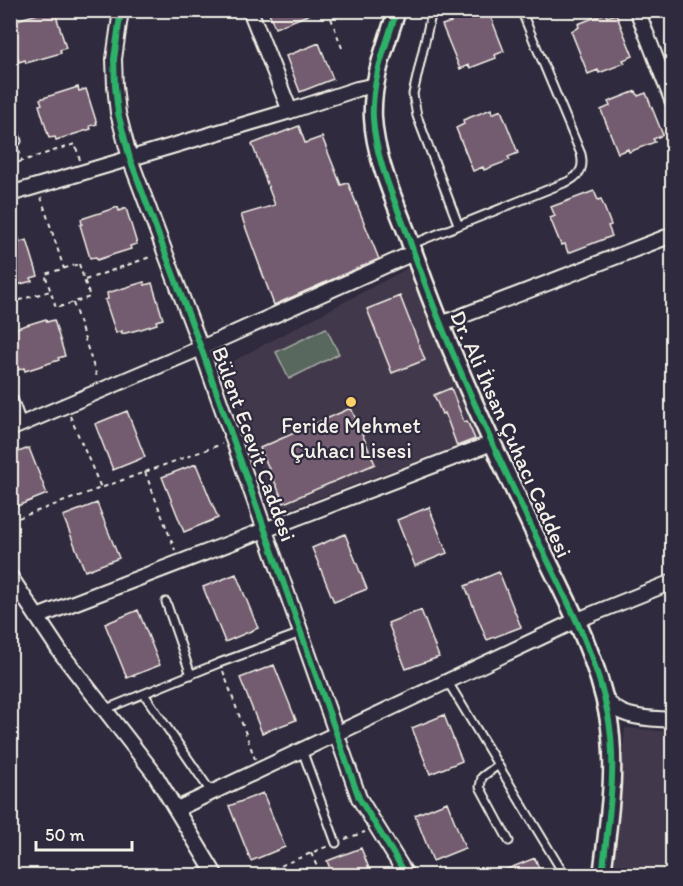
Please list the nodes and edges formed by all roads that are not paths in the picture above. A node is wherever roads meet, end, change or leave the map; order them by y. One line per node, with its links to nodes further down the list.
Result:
1 (121, 10): 12 (street, Bülent Ecevit Caddesi)
2 (250, 10): 9 (street)
3 (397, 10): 7 (street, Dr. Ali İhsan Çuhacı Caddesi)
4 (435, 10): 14 (lane)
5 (521, 10): 14 (lane)
6 (637, 10): 8 (street)
7 (376, 85): 9 (street); 16 (street, Dr. Ali İhsan Çuhacı Caddesi)
8 (672, 100)
9 (290, 111): 12 (street)
10 (10, 118): 11 (lane)
11 (17, 141)
12 (130, 159): 13 (street); 18 (street, Bülent Ecevit Caddesi)
13 (10, 194)
14 (458, 224): 16 (lane)
15 (672, 235): 17 (street)
16 (412, 249): 17 (street, Dr. Ali İhsan Çuhacı Caddesi); 18 (street)
17 (441, 324): 21 (street, Dr. Ali İhsan Çuhacı Caddesi)
18 (201, 348): 20 (street); 22 (street, Bülent Ecevit Caddesi)
19 (10, 400): 20 (street)
20 (15, 427)
21 (492, 443): 22 (street); 27 (street, Dr. Ali İhsan Çuhacı Caddesi)
22 (266, 530): 26 (street); 28 (street, Bülent Ecevit Caddesi)
23 (10, 576): 26 (street)
24 (672, 582): 27 (street)
25 (166, 602): 29 (lane)
26 (37, 617): 33 (street)
27 (575, 621): 30 (street); 31 (street, Dr. Ali İhsan Çuhacı Caddesi)
28 (301, 633): 29 (lane); 36 (street, Bülent Ecevit Caddesi)
29 (191, 675): 32 (lane)
30 (448, 682): 36 (street); 39 (lane)
31 (602, 691): 34 (street, Dr. Ali İhsan Çuhacı Caddesi); 37 (street, Dr. Ali İhsan Çuhacı Caddesi)
32 (144, 694): 33 (lane); 40 (lane)
33 (106, 710): 41 (street)
34 (635, 717): 35 (street, Dr. Ali İhsan Çuhacı Caddesi); 37 (street)
35 (672, 720)
36 (336, 735): 38 (street); 45 (street, Bülent Ecevit Caddesi)
37 (610, 738): 47 (street, Dr. Ali İhsan Çuhacı Caddesi)
38 (302, 750): 40 (street); 43 (lane)
39 (498, 765): 42 (lane); 46 (lane)
40 (211, 792): 41 (street)
41 (177, 809): 44 (street)
42 (509, 841)
43 (336, 843)
44 (216, 876)
45 (407, 876)
46 (565, 876)
47 (602, 876)

